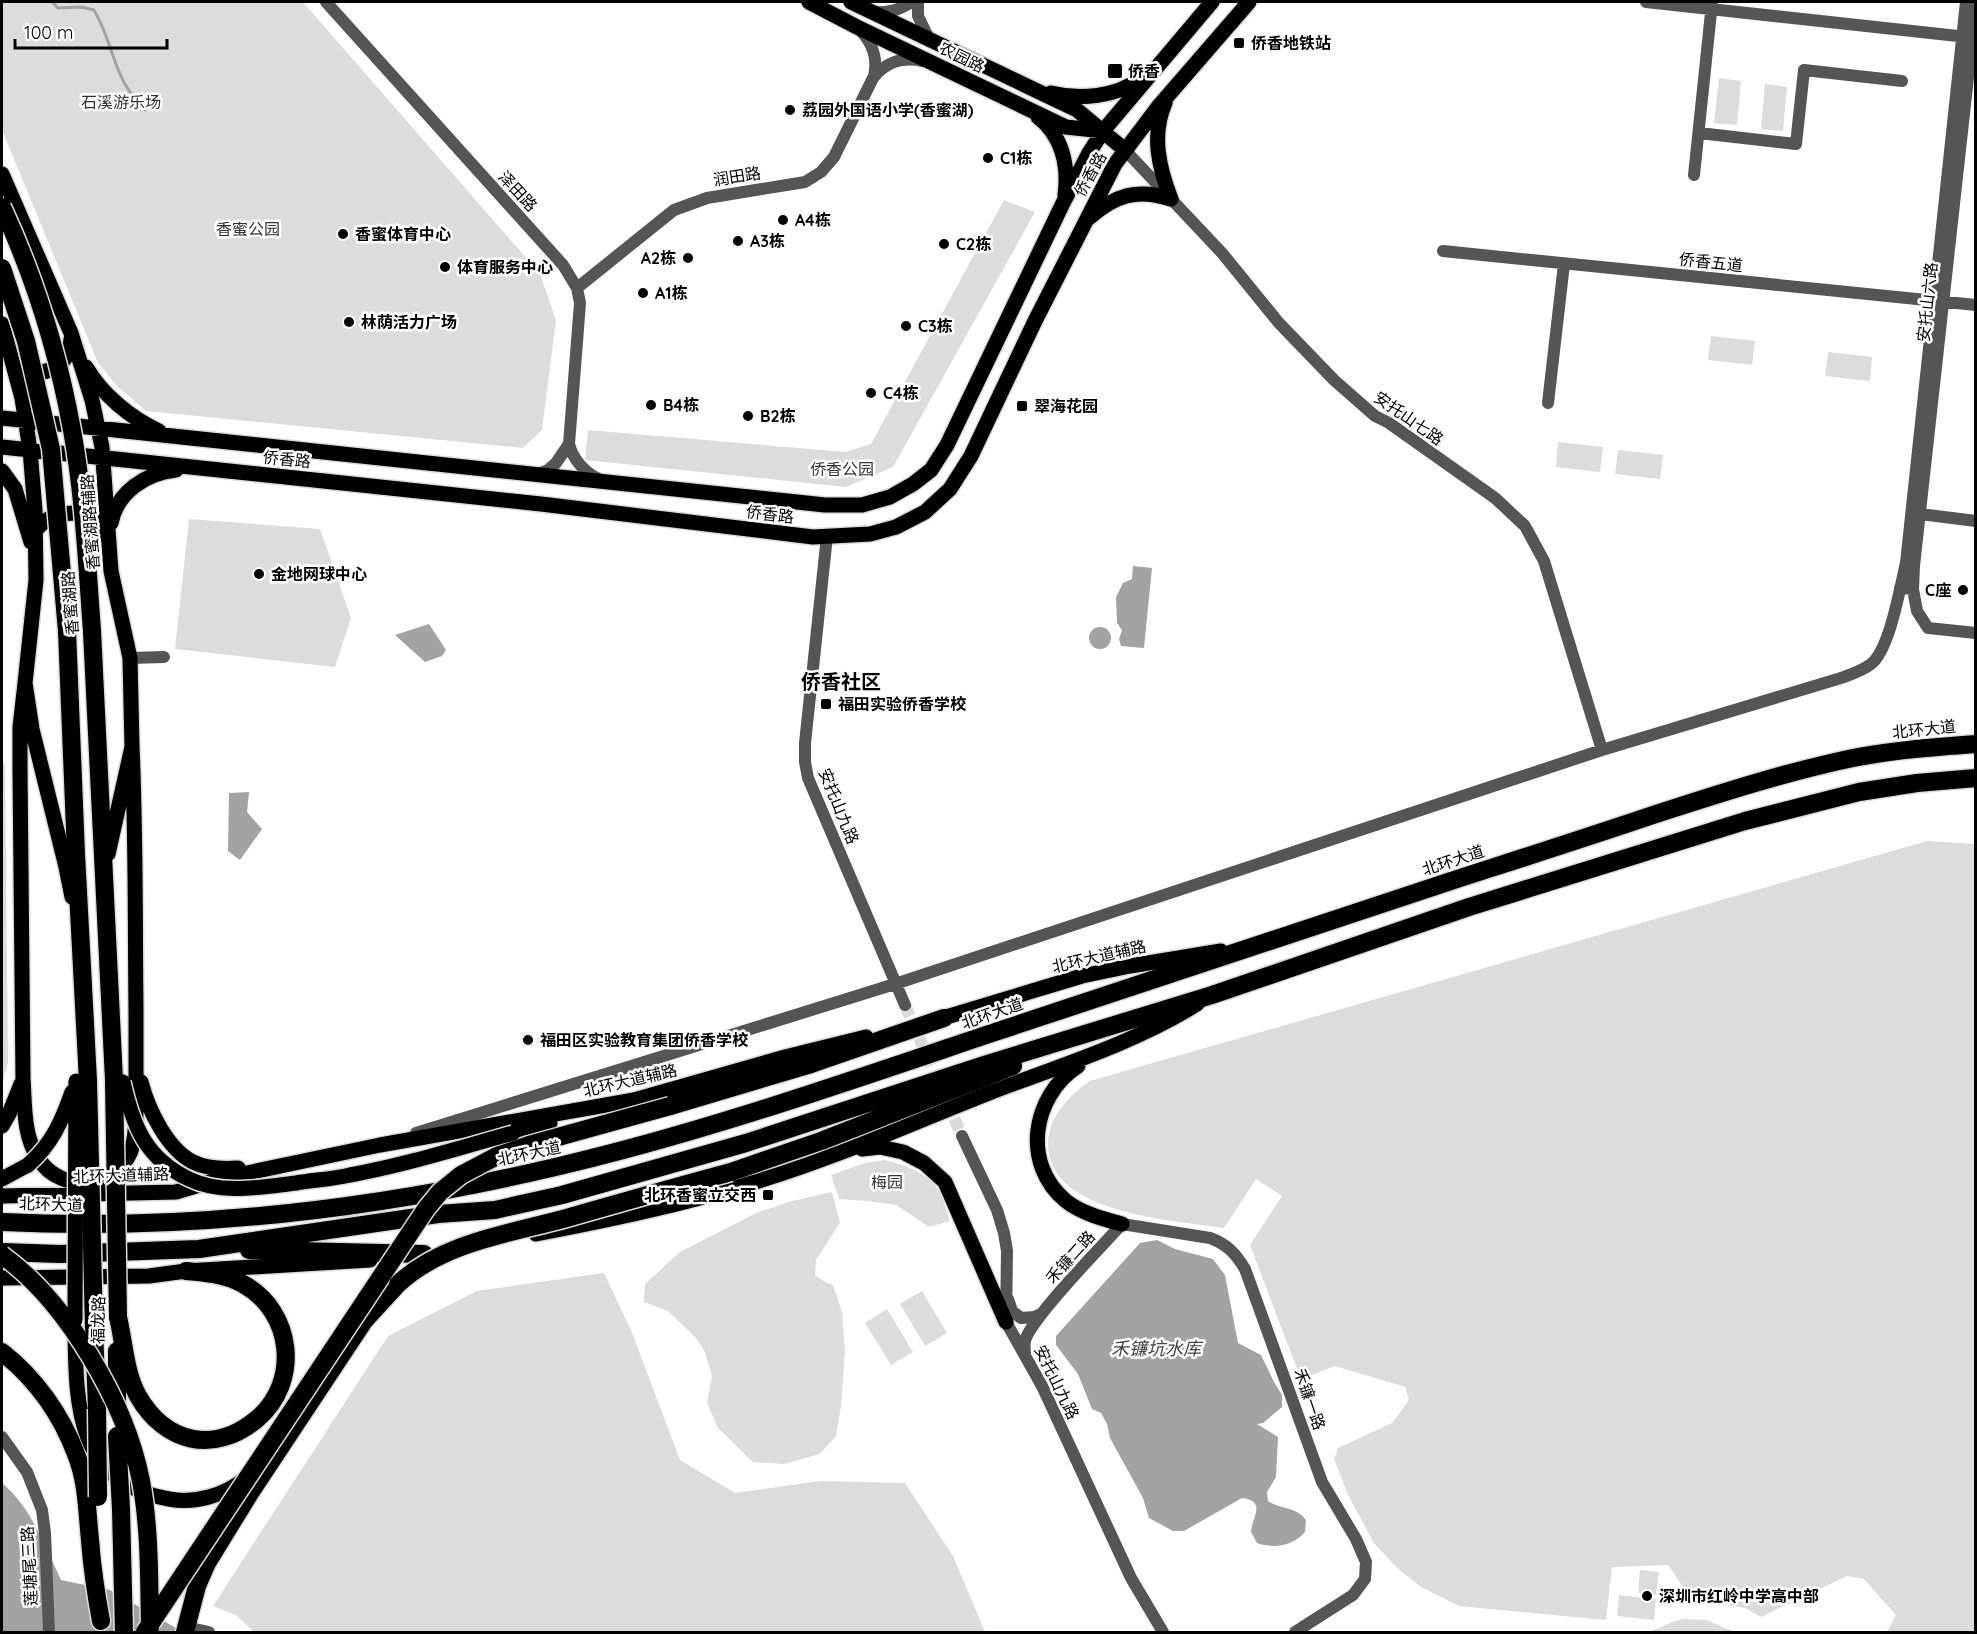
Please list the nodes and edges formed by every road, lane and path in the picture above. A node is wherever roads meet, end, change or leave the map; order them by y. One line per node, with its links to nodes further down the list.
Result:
1 (326, 2): 35 (street, 泽田路)
2 (809, 2): 13 (main road, 农园路)
3 (851, 2): 12 (main road, 农园路)
4 (912, 2): 12 (street)
5 (918, 2): 15 (street)
6 (1212, 2): 17 (main road, 侨香路)
7 (1249, 2): 21 (main road, 侨香路)
8 (1646, 2): 10 (street)
9 (1966, 2): 14 (street, 安托山六路)
10 (1712, 5): 14 (street); 24 (street)
11 (1976, 5): 14 (street, 安托山六路)
12 (871, 12): 15 (main road, 农园路)
13 (857, 27): 16 (main road, 农园路); 18 (street, 润田路)
14 (1970, 37): 36 (street, 安托山六路)
15 (930, 40): 20 (main road, 农园路)
16 (932, 63): 18 (street, 润田路); 22 (main road, 农园路)
17 (1153, 70): 20 (main road); 23 (main road, 侨香路)
18 (873, 78): 35 (street, 润田路)
19 (1902, 81): 24 (street)
20 (1033, 89): 23 (main road, 农园路)
21 (1168, 95): 25 (main road, 侨香路); 28 (main road)
22 (1026, 108): 23 (main road, 农园路); 29 (main road)
23 (1103, 131): 25 (main road, 农园路); 29 (main road, 侨香路)
24 (1699, 133): 27 (street)
25 (1125, 150): 28 (street, 安托山七路); 31 (main road, 侨香路)
26 (2, 174): 39 (main road, 香蜜湖路辅路)
27 (1694, 176)
28 (1171, 199): 31 (main road); 71 (street, 安托山七路)
29 (1063, 203): 54 (main road, 侨香路)
30 (2, 207): 73 (highway, 香蜜湖路, bridge)
31 (1085, 222): 60 (main road, 侨香路)
32 (1443, 251): 33 (street, 侨香五道)
33 (1564, 264): 36 (street, 侨香五道); 41 (street)
34 (2, 268): 75 (highway, 香蜜湖路, bridge)
35 (577, 288): 46 (street, 泽田路)
36 (1939, 302): 37 (street, 侨香五道); 57 (street, 安托山六路); 63 (street, 安托山六路)
37 (1976, 305)
38 (2, 324): 40 (main road)
39 (73, 338): 40 (main road); 44 (main road, 香蜜湖路辅路); 45 (main road)
40 (13, 364): 43 (main road)
41 (1548, 403)
42 (2, 418): 43 (main road, 侨香路)
43 (25, 420): 44 (main road, 侨香路); 48 (main road)
44 (98, 428): 45 (main road, 侨香路); 49 (main road, 香蜜湖路辅路)
45 (171, 435): 52 (main road, 侨香路)
46 (569, 444): 52 (street); 54 (street)
47 (2, 447): 48 (main road, 侨香路)
48 (30, 450): 49 (main road, 侨香路); 59 (main road)
49 (104, 458): 50 (main road, 侨香路); 61 (main road, 香蜜湖路辅路)
50 (199, 467): 55 (main road, 侨香路); 61 (main road)
51 (2, 471): 62 (main road)
52 (539, 476): 53 (main road, 侨香路); 55 (main road)
53 (580, 480): 54 (main road, 侨香路); 56 (main road)
54 (611, 483)
55 (541, 504): 56 (main road, 侨香路)
56 (576, 508): 60 (main road, 侨香路)
57 (1920, 514): 58 (street); 64 (street, 安托山六路)
58 (1976, 520)
59 (36, 530): 61 (main road); 62 (main road)
60 (827, 536): 76 (street, 安托山九路)
61 (108, 538): 67 (main road, 香蜜湖路辅路)
62 (37, 561): 68 (main road)
63 (1900, 588): 64 (street); 71 (street, 安托山六路)
64 (1913, 589): 65 (street, 安托山六路)
65 (1976, 633)
66 (164, 657): 67 (street)
67 (130, 658): 70 (main road, 香蜜湖路辅路)
68 (25, 683): 75 (main road); 85 (main road)
69 (1976, 744): 74 (highway, 北环大道)
70 (132, 747): 73 (main road, 香蜜湖路辅路); 84 (main road)
71 (1602, 750): 76 (street)
72 (1976, 778): 77 (highway)
73 (105, 881): 79 (highway, 香蜜湖路)
74 (1257, 945): 81 (main road, 北环大道辅路); 96 (highway, 北环大道)
75 (82, 959): 80 (highway, 香蜜湖路)
76 (896, 984): 78 (street, 安托山九路); 91 (street)
77 (1212, 994): 82 (highway); 83 (main road)
78 (905, 1005)
79 (111, 1008): 87 (highway, 福龙路)
80 (85, 1011): 86 (highway, 福龙路)
81 (944, 1018): 88 (main road, 北环大道辅路); 116 (highway, bridge)
82 (1094, 1033): 98 (highway); 110 (highway, bridge)
83 (1096, 1053): 92 (main road); 97 (main road)
84 (136, 1065): 85 (main road); 93 (main road)
85 (23, 1079): 89 (main road)
86 (82, 1081): 94 (main road, bridge); 110 (main road, bridge); 111 (highway, 福龙路, bridge)
87 (119, 1081): 88 (main road, bridge); 105 (highway, 福龙路, bridge)
88 (634, 1100): 91 (main road, 北环大道辅路)
89 (2, 1126)
90 (962, 1136): 103 (street)
91 (380, 1145): 93 (main road, 北环大道辅路)
92 (844, 1152): 100 (main road); 106 (main road)
93 (292, 1164): 95 (main road, 北环大道辅路)
94 (2, 1179)
95 (2, 1196)
96 (2, 1222)
97 (1122, 1224): 104 (street, 禾镰二路); 120 (street, 禾镰一路)
98 (200, 1249): 99 (highway); 100 (highway)
99 (2, 1254): 117 (highway, bridge)
100 (424, 1254): 101 (main road)
101 (186, 1270): 102 (main road); 105 (highway)
102 (2, 1278)
103 (1006, 1292): 104 (street); 106 (street)
104 (1042, 1313): 108 (street, 禾镰二路)
105 (118, 1317): 115 (highway, 福龙路, bridge)
106 (1006, 1322): 108 (street, 安托山九路)
107 (2, 1352): 111 (highway)
108 (1025, 1354): 119 (street, 安托山九路)
109 (2, 1437): 114 (street, 莲塘尾三路)
110 (275, 1454): 113 (highway)
111 (94, 1536): 112 (highway, 福龙路)
112 (101, 1627)
113 (190, 1630): 118 (street)
114 (49, 1632)
115 (124, 1632)
116 (145, 1632)
117 (150, 1632)
118 (209, 1632)
119 (1163, 1632)
120 (1294, 1632)

